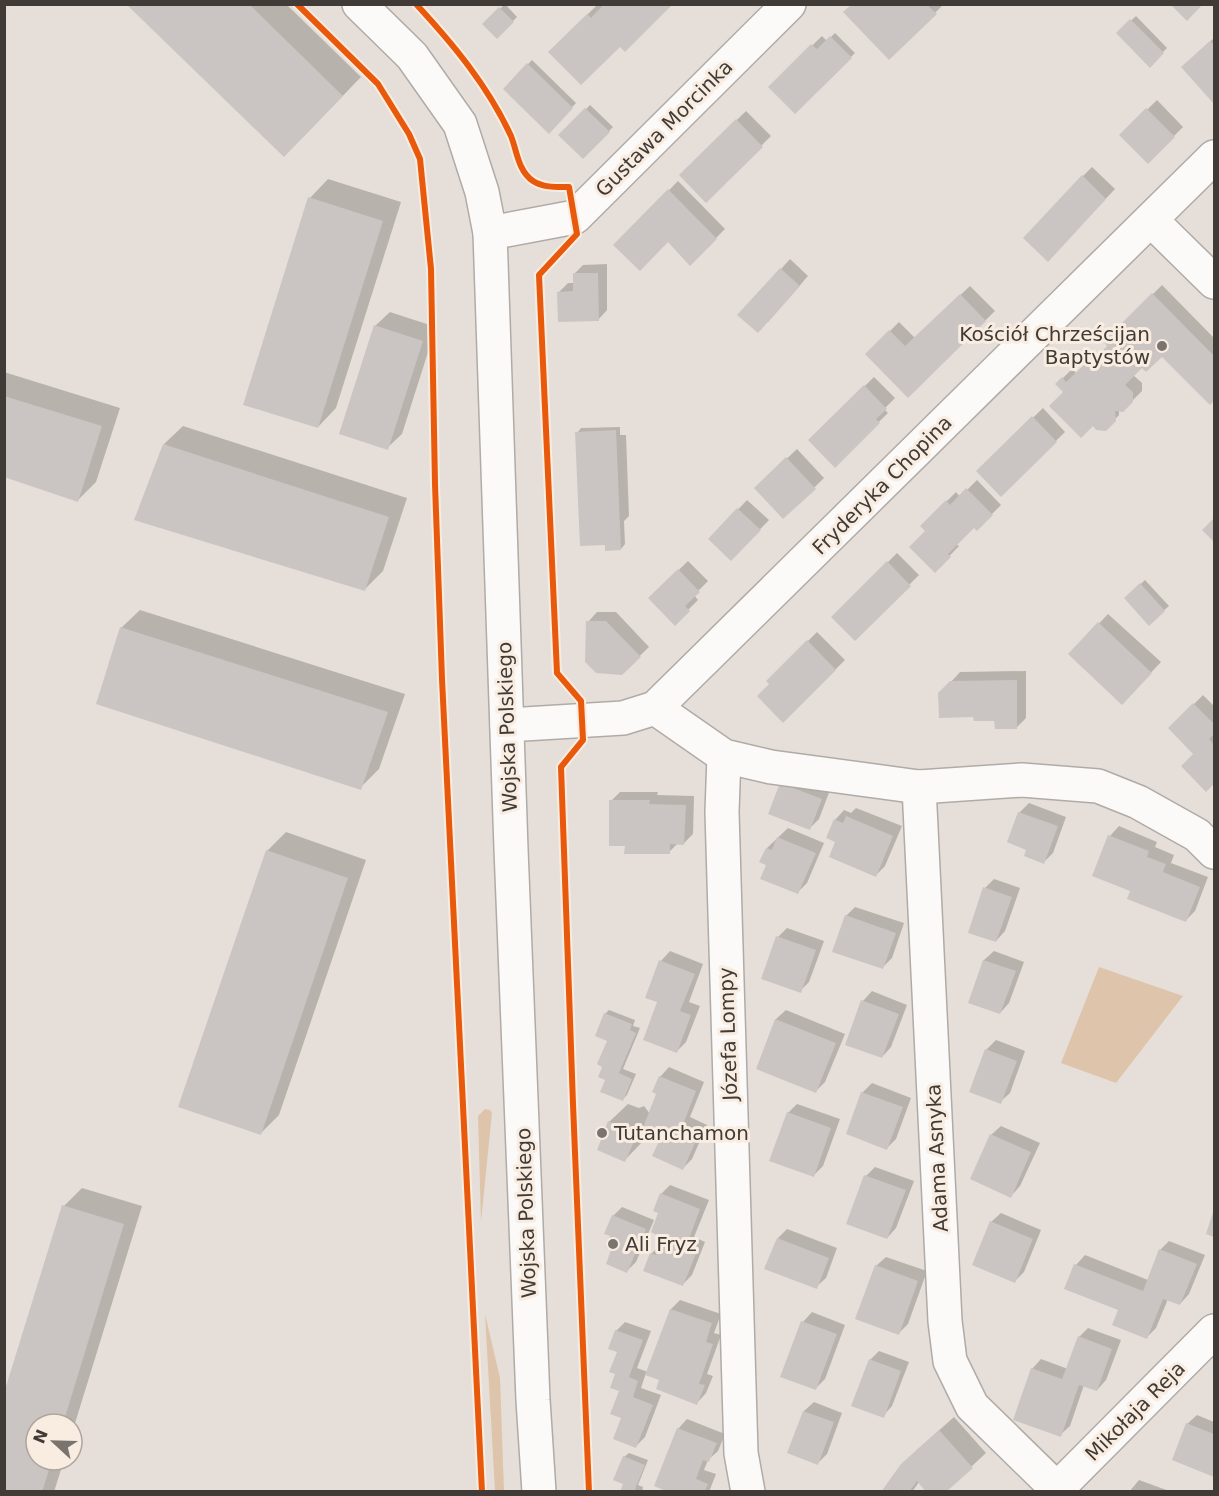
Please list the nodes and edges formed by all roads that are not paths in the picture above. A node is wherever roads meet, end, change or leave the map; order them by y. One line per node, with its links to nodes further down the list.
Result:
1 (359, 4): 5 (street, Wojska Polskiego)
2 (789, 4): 5 (street, Gustawa Morcinka)
3 (1215, 157): 4 (street, Fryderyka Chopina)
4 (1151, 220): 6 (street); 7 (street, Fryderyka Chopina)
5 (490, 233): 8 (street, Wojska Polskiego)
6 (1215, 282)
7 (656, 708): 8 (street, Fryderyka Chopina); 9 (street)
8 (507, 724): 14 (street, Wojska Polskiego)
9 (724, 756): 10 (street); 15 (street, Józefa Lompy)
10 (919, 787): 11 (street); 13 (street, Adama Asnyka)
11 (1215, 852)
12 (1215, 1331): 13 (street, Mikołaja Reja)
13 (1056, 1490)
14 (539, 1491)
15 (748, 1491)

